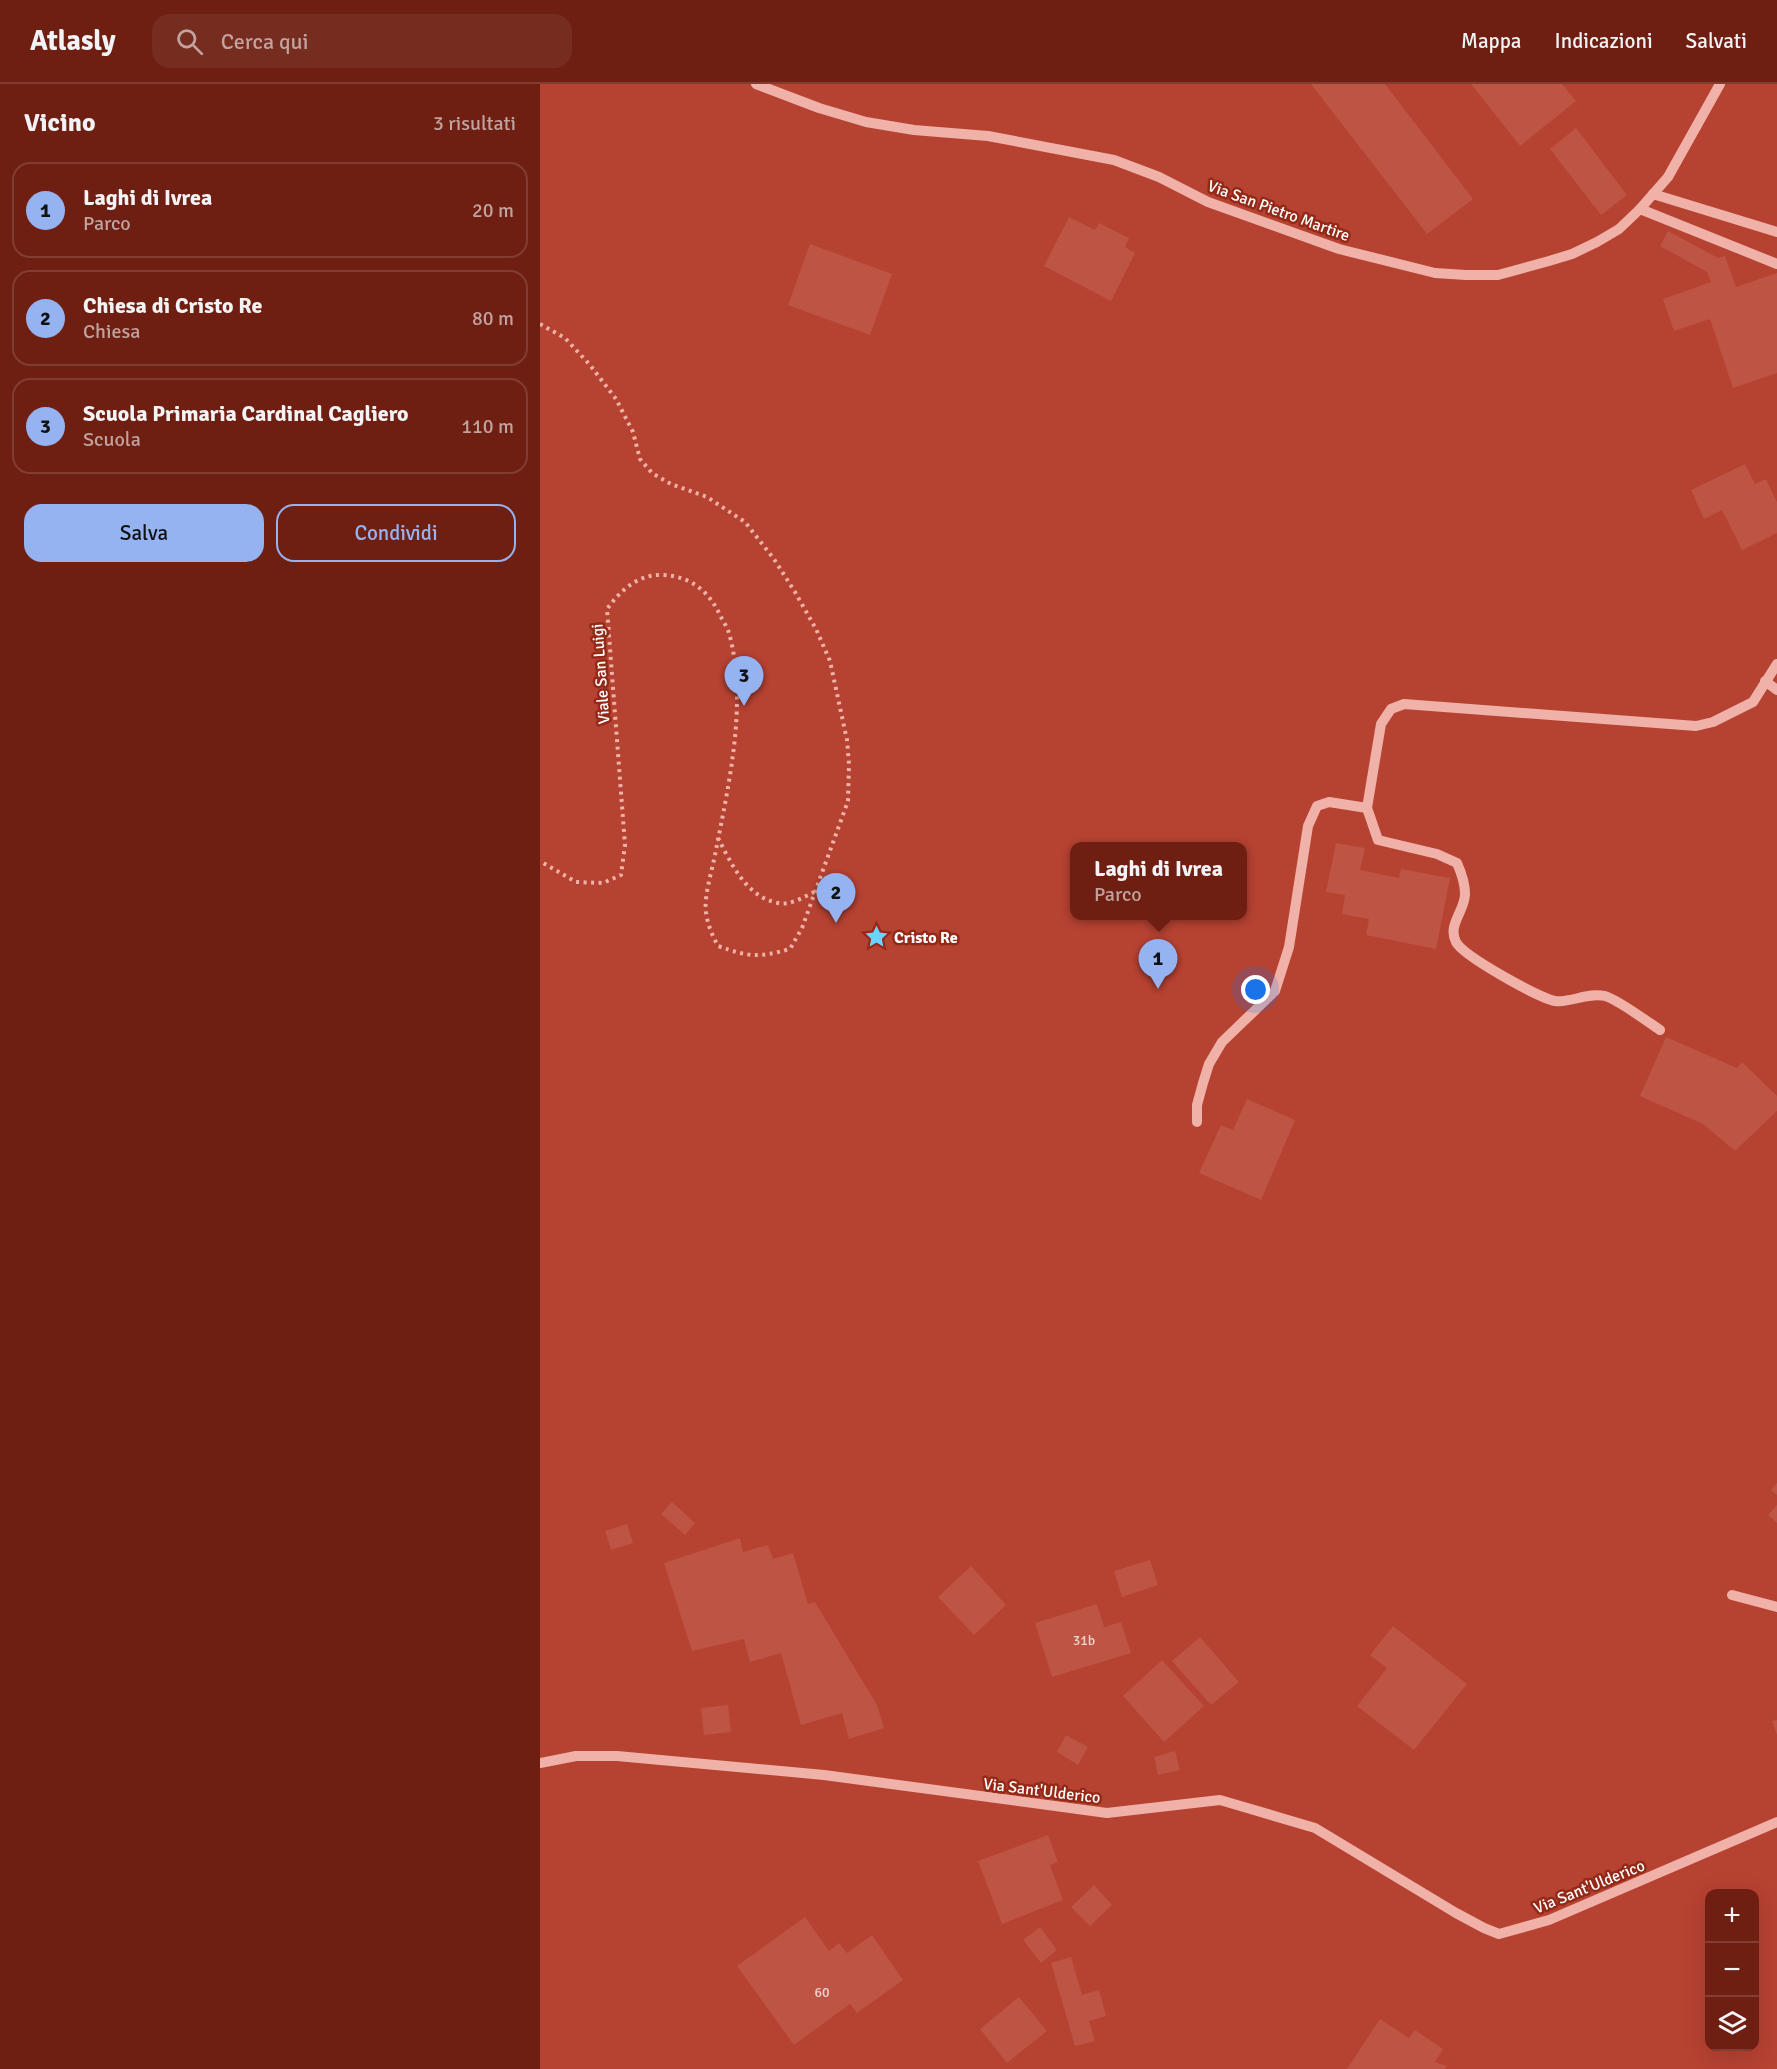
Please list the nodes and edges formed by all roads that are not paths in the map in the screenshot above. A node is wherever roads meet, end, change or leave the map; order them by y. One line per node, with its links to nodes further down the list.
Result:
1 (756, 84): 4 (street, Via San Pietro Martire)
2 (1720, 84): 3 (street, Via San Pietro Martire)
3 (1653, 194): 4 (street, Via San Pietro Martire); 5 (street)
4 (1640, 209): 6 (street)
5 (1777, 232)
6 (1777, 264)
7 (1777, 664): 8 (street)
8 (1765, 681): 9 (street); 10 (street)
9 (1777, 690)
10 (1367, 808): 11 (street); 12 (street)
11 (1660, 1030)
12 (1197, 1122)
13 (1732, 1595): 14 (street)
14 (1777, 1607)
15 (540, 1764): 16 (street, Via Sant'Ulderico)
16 (1777, 1822)

